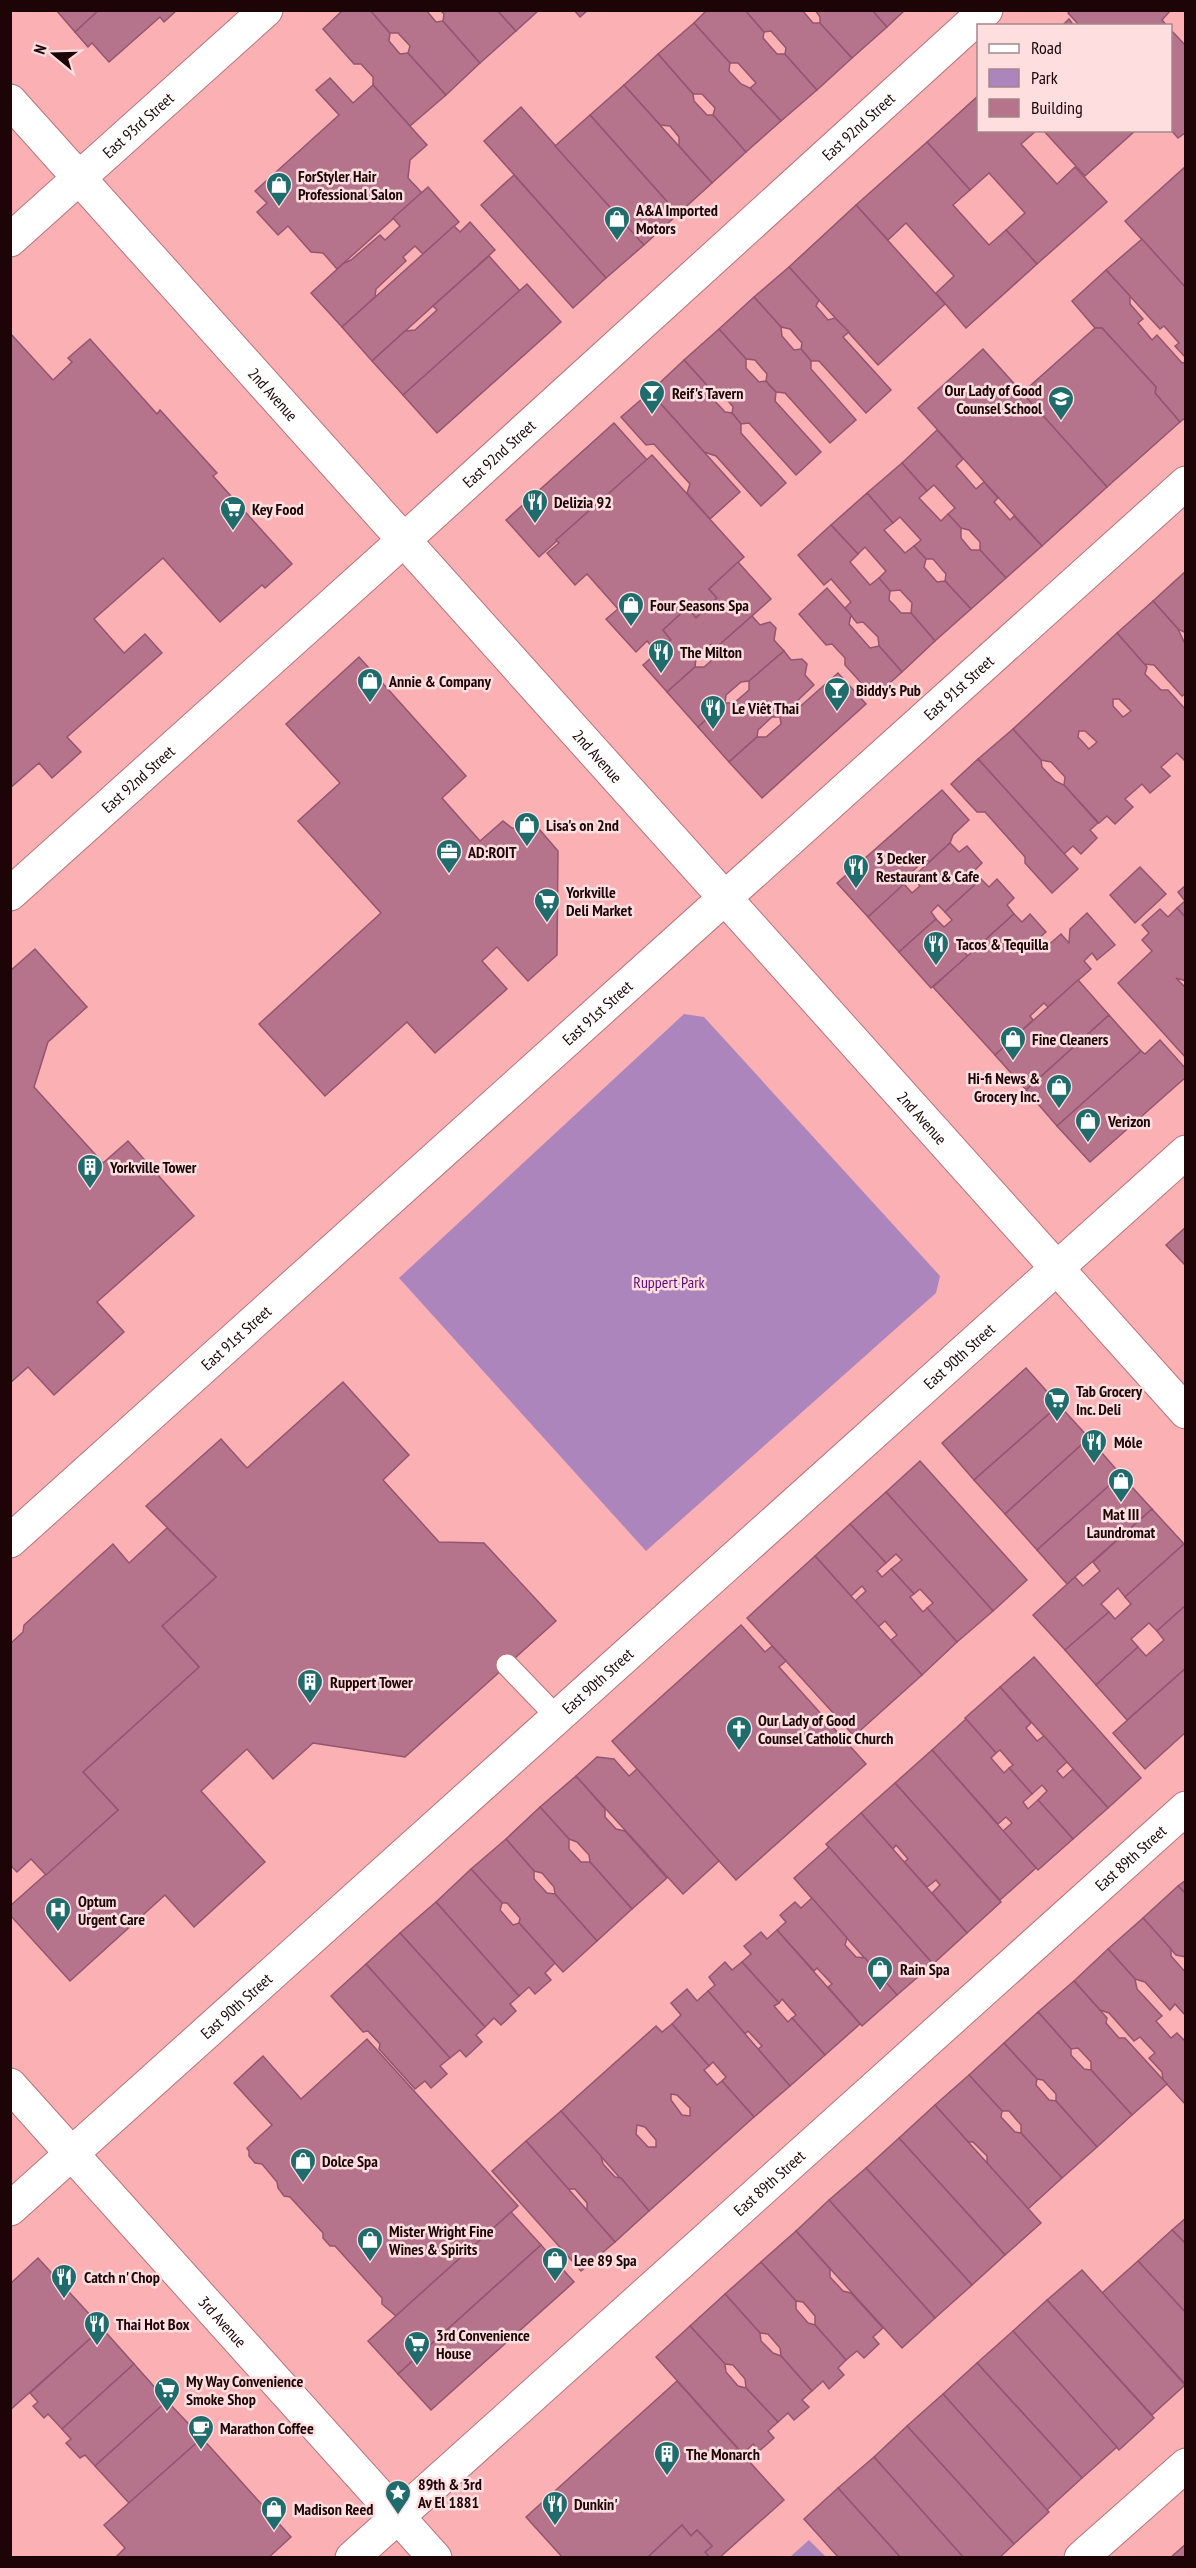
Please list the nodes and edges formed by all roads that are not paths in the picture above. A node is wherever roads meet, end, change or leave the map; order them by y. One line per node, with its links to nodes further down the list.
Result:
1 (266, 10): 4 (street, East 93rd Street)
2 (986, 10): 7 (street, East 92nd Street)
3 (10, 102): 4 (street, 2nd Avenue)
4 (80, 178): 5 (street, East 93rd Street); 7 (street, 2nd Avenue)
5 (10, 240)
6 (1185, 483): 9 (street, East 91st Street)
7 (404, 540): 8 (street, East 92nd Street); 9 (street, 2nd Avenue)
8 (10, 894)
9 (726, 898): 11 (street, 2nd Avenue); 13 (street, East 91st Street)
10 (1185, 1152): 11 (street, East 90th Street)
11 (1056, 1268): 12 (street, 2nd Avenue); 15 (street, East 90th Street)
12 (1185, 1412)
13 (10, 1541)
14 (507, 1665): 15 (lane)
15 (557, 1717): 18 (street, East 90th Street)
16 (1185, 1808): 21 (street, East 89th Street)
17 (10, 2085): 18 (street, 3rd Avenue)
18 (72, 2154): 19 (street, East 90th Street); 21 (street, 3rd Avenue)
19 (10, 2209)
20 (1185, 2465): 24 (street)
21 (398, 2516): 22 (street, East 89th Street); 23 (street, 3rd Avenue)
22 (352, 2558)
23 (435, 2558)
24 (1081, 2558)

